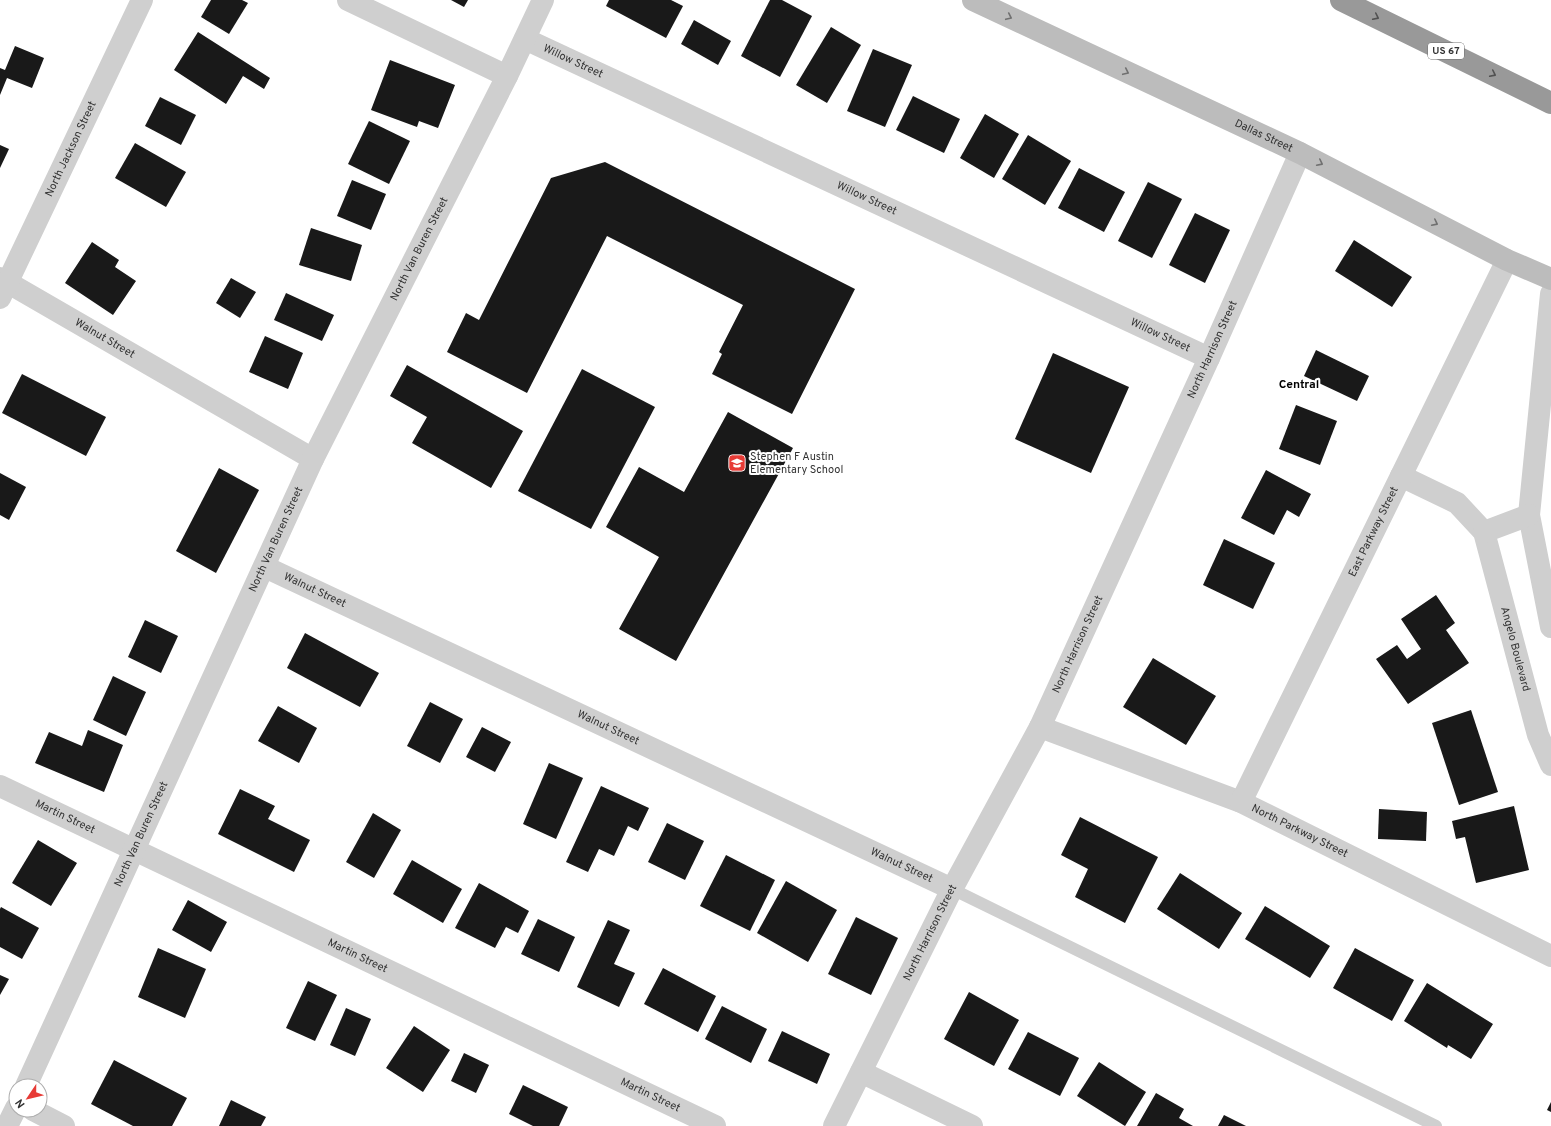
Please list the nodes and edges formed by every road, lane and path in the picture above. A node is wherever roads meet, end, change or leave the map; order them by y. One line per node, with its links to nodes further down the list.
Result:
1 (142, 0): 12 (street, North Jackson Street)
2 (348, 0): 7 (street)
3 (543, 0): 6 (street, North Van Buren Street)
4 (973, 0): 9 (main road, Dallas Street, one-way to 9)
5 (1341, 0): 8 (highway, US 67, one-way to 8)
6 (525, 39): 7 (street, North Van Buren Street); 14 (street, Willow Street)
7 (507, 76): 15 (street, North Van Buren Street)
8 (1551, 103)
9 (1300, 153): 10 (main road, Dallas Street, one-way to 10); 14 (street, North Harrison Street)
10 (1507, 260): 11 (main road, Dallas Street); 16 (street, East Parkway Street)
11 (1551, 279)
12 (3, 286): 15 (street, Walnut Street)
13 (1551, 294): 17 (street)
14 (1209, 358): 21 (street, North Harrison Street)
15 (313, 459): 19 (street, North Van Buren Street)
16 (1401, 476): 18 (street, Angelo Boulevard); 24 (street, East Parkway Street)
17 (1530, 515): 18 (street); 20 (street)
18 (1484, 532): 22 (street, Angelo Boulevard)
19 (264, 567): 25 (street, North Van Buren Street); 26 (street, Walnut Street)
20 (1551, 626)
21 (1040, 727): 24 (street, North Parkway Street); 26 (street, North Harrison Street)
22 (1551, 765)
23 (0, 786): 25 (street, Martin Street)
24 (1241, 802): 27 (street, North Parkway Street)
25 (135, 850): 29 (street, North Van Buren Street); 32 (street, Martin Street)
26 (952, 890): 28 (street, North Harrison Street); 35 (lane)
27 (1551, 956)
28 (861, 1072): 33 (street, North Harrison Street); 34 (street)
29 (30, 1078)
30 (48, 1118): 31 (street)
31 (64, 1126)
32 (715, 1126)
33 (834, 1126)
34 (972, 1126)
35 (1436, 1126)

